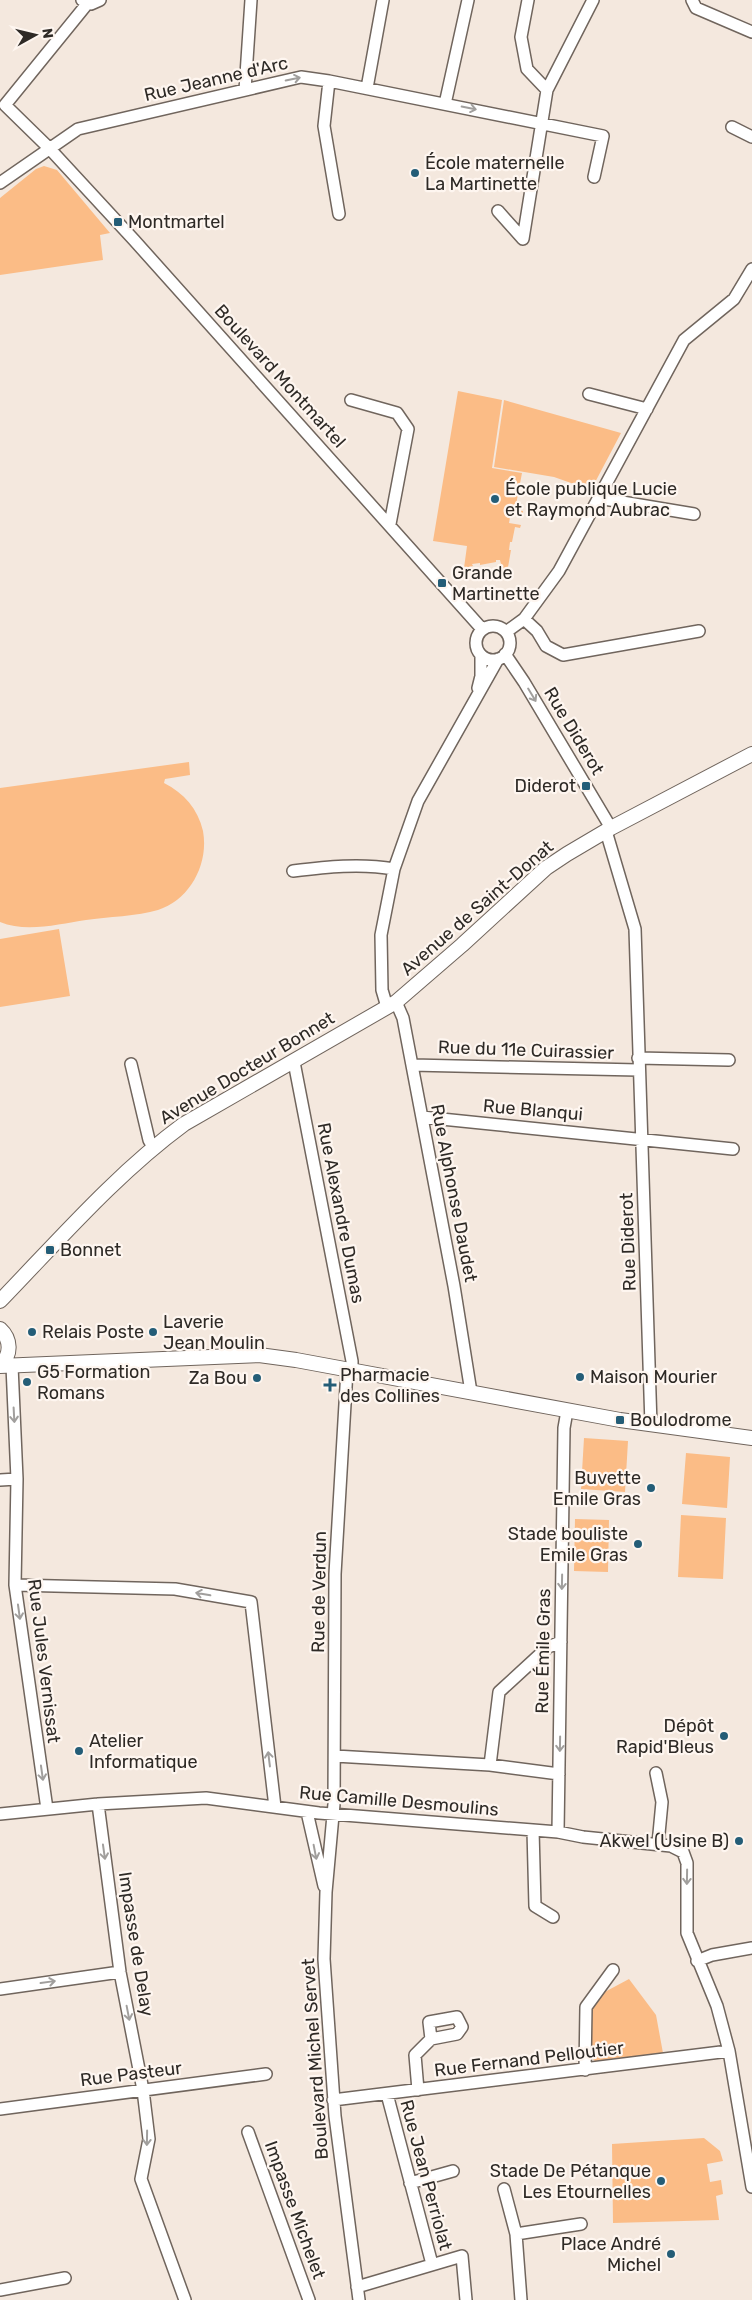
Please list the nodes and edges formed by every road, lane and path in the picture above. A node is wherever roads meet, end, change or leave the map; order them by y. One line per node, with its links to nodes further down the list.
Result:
1 (100, 0): 8 (street)
2 (251, 0): 12 (street)
3 (383, 0): 11 (street)
4 (468, 0): 14 (street)
5 (528, 0): 13 (street)
6 (593, 0): 13 (street)
7 (692, 0): 9 (street)
8 (84, 2): 18 (street, Boulevard Montmartel)
9 (752, 32)
10 (329, 81): 11 (street, Rue Jeanne d'Arc); 12 (street, Rue Jeanne d'Arc, one-way to 10); 22 (street)
11 (366, 88): 14 (street, Rue Jeanne d'Arc)
12 (245, 90): 18 (street, Rue Jeanne d'Arc)
13 (547, 90): 15 (street)
14 (445, 104): 15 (street, Rue Jeanne d'Arc, one-way to 15)
15 (544, 123): 19 (street, Rue Jeanne d'Arc); 21 (street)
16 (732, 127): 17 (street)
17 (752, 137)
18 (48, 148): 20 (street, Rue Jeanne d'Arc); 29 (street, Boulevard Montmartel)
19 (594, 177)
20 (0, 183)
21 (498, 211)
22 (339, 214)
23 (752, 269): 26 (street)
24 (589, 394): 26 (street)
25 (351, 400): 29 (street)
26 (647, 409): 27 (street)
27 (598, 498): 28 (street); 30 (street)
28 (694, 514)
29 (390, 524): 31 (street, Boulevard Montmartel)
30 (524, 620): 32 (street); 33 (street)
31 (482, 629): 33 (street); 34 (street)
32 (699, 631)
33 (506, 632): 35 (street)
34 (481, 655): 35 (street); 36 (street)
35 (501, 657): 36 (street); 38 (street, Rue Diderot, one-way to 38)
36 (476, 697): 39 (street, Rue Alphonse Daudet)
37 (752, 754): 38 (main road, Avenue de Saint-Donat)
38 (608, 829): 41 (main road, Avenue de Saint-Donat); 42 (street, Rue Diderot)
39 (394, 869): 40 (street); 41 (street, Rue Alphonse Daudet)
40 (292, 871)
41 (391, 1005): 44 (main road, Avenue Docteur Bonnet); 46 (street, Rue Alphonse Daudet)
42 (638, 1058): 43 (street); 47 (street, Rue Diderot)
43 (729, 1060)
44 (294, 1062): 50 (main road, Avenue Docteur Bonnet); 55 (street, Rue Alexandre Dumas)
45 (131, 1064): 50 (street)
46 (412, 1065): 47 (street, Rue du 11e Cuirassier); 48 (street, Rue Alphonse Daudet)
47 (638, 1070): 49 (street, Rue Diderot)
48 (422, 1117): 49 (street, Rue Blanqui); 56 (street, Rue Alphonse Daudet)
49 (640, 1138): 51 (street, Rue Blanqui); 58 (street, Rue Diderot)
50 (153, 1147): 52 (main road, Avenue Docteur Bonnet)
51 (733, 1149)
52 (1, 1301)
53 (1, 1326): 54 (main road)
54 (9, 1366): 55 (main road); 60 (street, Rue Jules Vernissat, one-way to 60)
55 (349, 1370): 56 (main road); 64 (street, Rue de Verdun)
56 (471, 1392): 57 (main road)
57 (567, 1411): 58 (main road); 63 (street, Rue Émile Gras, one-way to 63)
58 (652, 1425): 59 (main road)
59 (752, 1438)
60 (17, 1479): 61 (street); 62 (street, Rue Jules Vernissat)
61 (0, 1480)
62 (15, 1585): 69 (street, one-way to 62); 70 (street, Rue Jules Vernissat, one-way to 70)
63 (561, 1642): 65 (street); 67 (street, Rue Émile Gras, one-way to 67)
64 (335, 1756): 65 (street); 73 (street, Rue de Verdun)
65 (490, 1765): 67 (street)
66 (656, 1773): 76 (street)
67 (559, 1774): 75 (street, Rue Émile Gras)
68 (98, 1804): 69 (street, Rue Camille Desmoulins); 70 (street, Rue Camille Desmoulins); 82 (street, Impasse de Delay, one-way to 82)
69 (275, 1807): 71 (street, Rue Camille Desmoulins)
70 (47, 1809): 72 (street, Rue Camille Desmoulins)
71 (308, 1812): 73 (street, Rue Camille Desmoulins); 77 (street, one-way to 77)
72 (0, 1814)
73 (333, 1815): 74 (street, Rue Camille Desmoulins); 77 (street, Boulevard Michel Servet)
74 (534, 1830): 75 (street, Rue Camille Desmoulins); 78 (street)
75 (558, 1832): 76 (street, Rue Camille Desmoulins)
76 (658, 1844): 80 (street, Rue Camille Desmoulins, one-way to 80)
77 (326, 1892): 91 (street, Boulevard Michel Servet)
78 (553, 1917)
79 (752, 1948): 80 (street)
80 (697, 1961): 85 (street)
81 (613, 1970): 86 (street)
82 (120, 1972): 83 (street, one-way to 82); 88 (street, Impasse de Delay, one-way to 88)
83 (0, 1989)
84 (431, 2039): 89 (street)
85 (729, 2051): 86 (street, Rue Fernand Pelloutier); 96 (street)
86 (585, 2070): 89 (street, Rue Fernand Pelloutier)
87 (266, 2074): 88 (street, Rue Pasteur)
88 (143, 2090): 92 (street, Rue Pasteur); 104 (street, Impasse de Delay, one-way to 104)
89 (418, 2090): 90 (street, Rue Fernand Pelloutier)
90 (387, 2094): 91 (street, Rue Fernand Pelloutier); 95 (street, Rue Jean Perriolat)
91 (333, 2100): 102 (street, Boulevard Michel Servet)
92 (0, 2109)
93 (248, 2132): 105 (street, Impasse Michelet)
94 (453, 2171): 95 (street)
95 (410, 2183): 100 (street, Rue Jean Perriolat)
96 (752, 2187)
97 (504, 2189): 99 (street)
98 (581, 2224): 99 (street)
99 (516, 2234): 108 (street)
100 (432, 2264): 102 (street, Rue Jean Perriolat); 107 (street, Rue Jean Perriolat)
101 (65, 2278): 103 (street)
102 (357, 2287): 106 (street, Boulevard Michel Servet)
103 (0, 2290)
104 (185, 2300)
105 (309, 2300)
106 (358, 2300)
107 (466, 2300)
108 (521, 2300)

